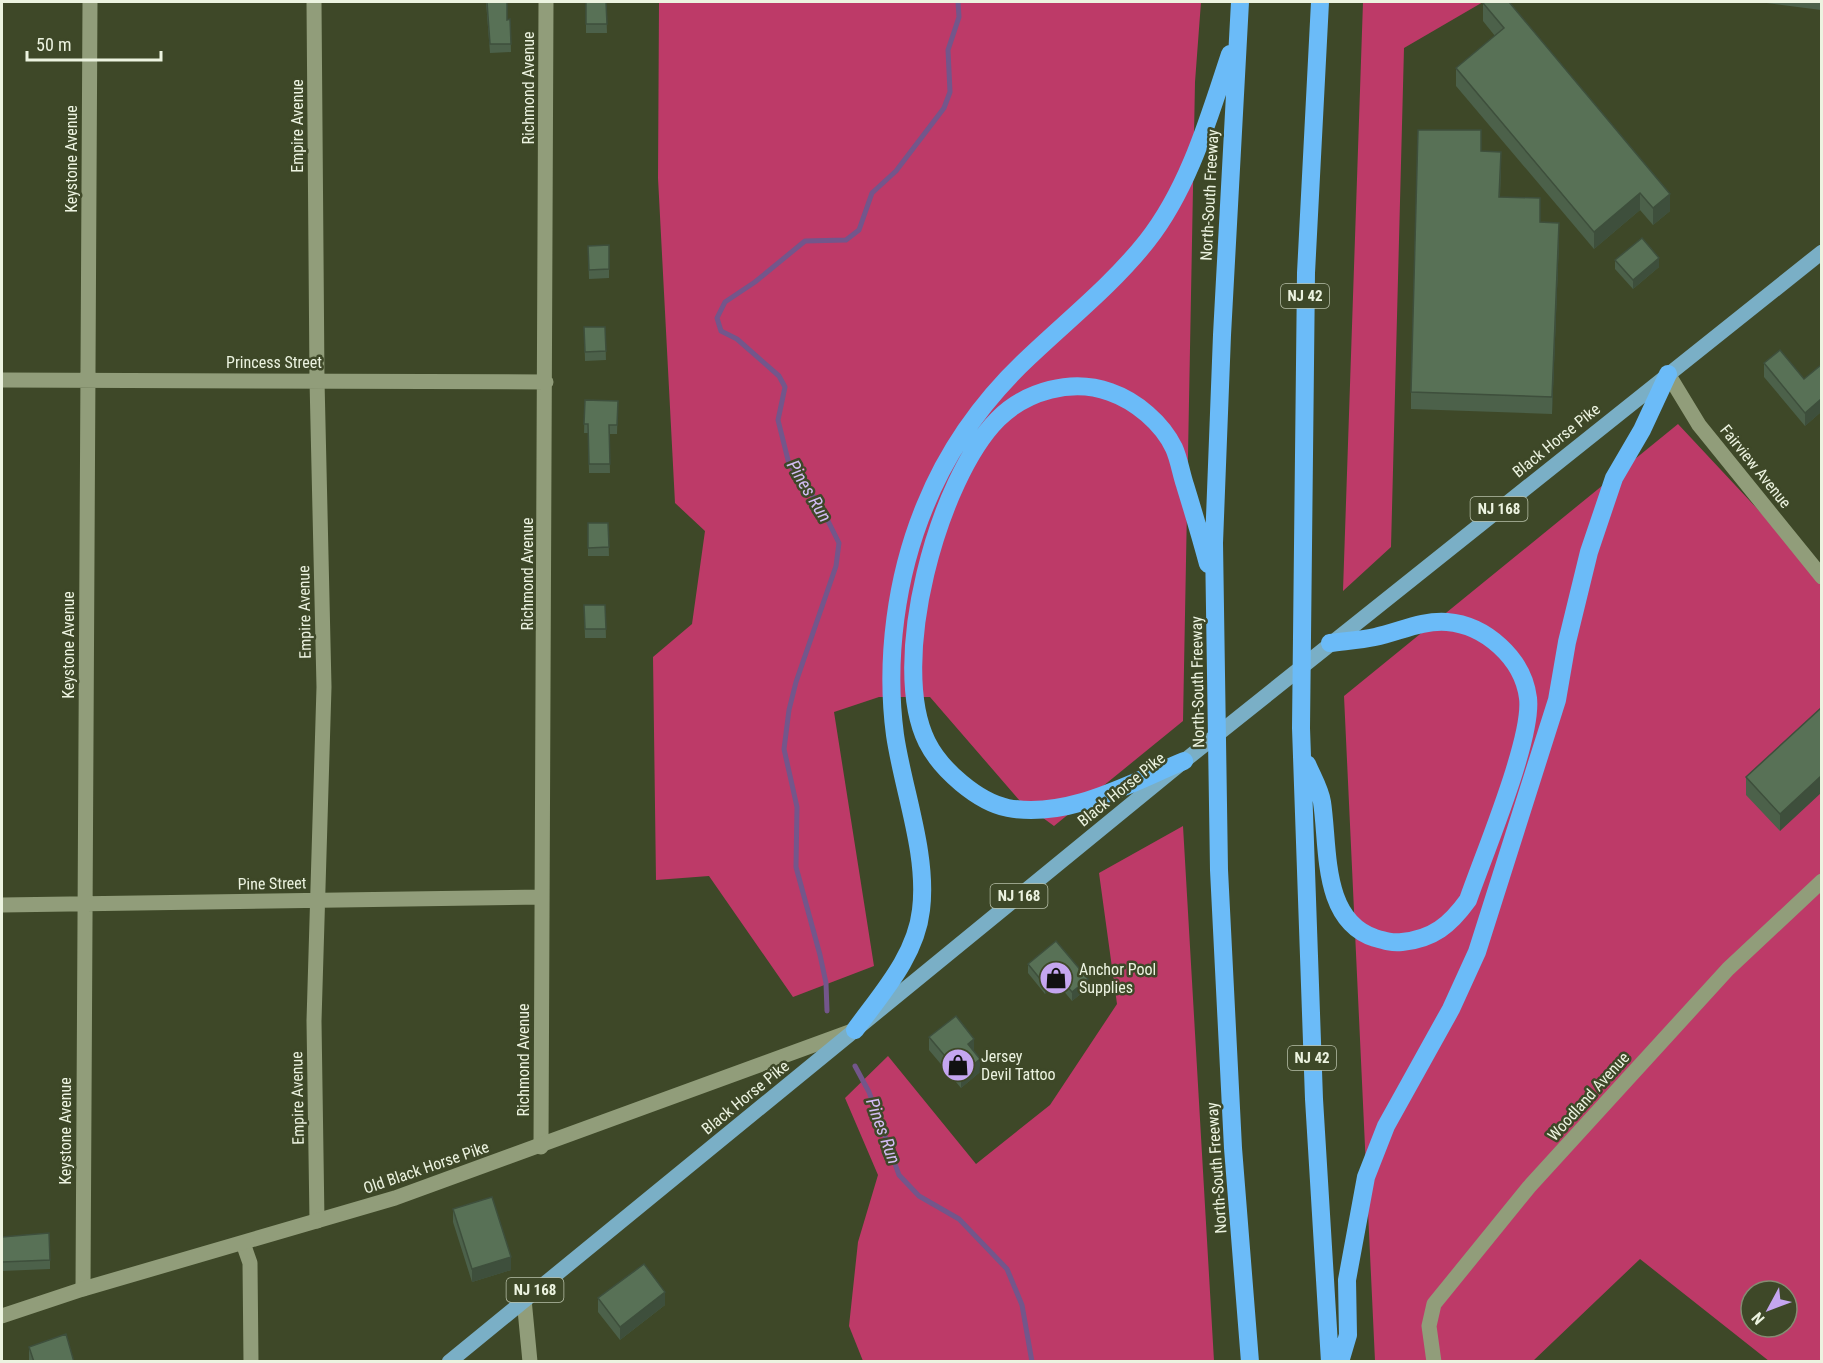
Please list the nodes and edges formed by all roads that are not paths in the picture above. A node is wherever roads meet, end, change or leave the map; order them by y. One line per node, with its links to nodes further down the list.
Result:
1 (90, 2): 11 (street, Keystone Avenue)
2 (314, 2): 9 (street, Empire Avenue)
3 (546, 2): 12 (street, Richmond Avenue)
4 (1240, 2): 6 (highway, North-South Freeway)
5 (1320, 2): 16 (highway, NJ 42)
6 (1237, 32): 14 (highway, North-South Freeway); 23 (highway)
7 (1821, 252): 8 (main road, Black Horse Pike / NJ 168)
8 (1668, 374): 13 (street, Fairview Avenue); 15 (main road, Black Horse Pike / NJ 168); 35 (highway)
9 (317, 380): 11 (street, Princess Street); 12 (street, Princess Street); 20 (street, Empire Avenue)
10 (2, 381): 11 (street, Princess Street)
11 (88, 381): 21 (street, Keystone Avenue)
12 (546, 382): 19 (street, Richmond Avenue)
13 (1821, 577)
14 (1215, 584): 17 (highway); 33 (highway, North-South Freeway)
15 (1330, 644): 16 (highway); 17 (main road, Black Horse Pike / NJ 168)
16 (1302, 754): 34 (highway, NJ 42)
17 (1184, 761): 23 (main road, Black Horse Pike / NJ 168)
18 (1821, 881): 36 (street, Woodland Avenue)
19 (542, 897): 20 (street, Pine Street); 24 (street, Richmond Avenue)
20 (317, 900): 21 (street, Pine Street); 25 (street, Empire Avenue)
21 (84, 904): 22 (street, Pine Street); 27 (street, Keystone Avenue)
22 (2, 905)
23 (855, 1030): 24 (street, Old Black Horse Pike); 28 (main road, Black Horse Pike / NJ 168)
24 (540, 1147): 25 (street, Old Black Horse Pike)
25 (317, 1221): 26 (street, Old Black Horse Pike)
26 (243, 1243): 27 (street, Old Black Horse Pike); 30 (street)
27 (83, 1289): 29 (street, Old Black Horse Pike)
28 (524, 1299): 31 (main road, Black Horse Pike / NJ 168); 32 (street)
29 (2, 1316)
30 (251, 1362)
31 (448, 1362)
32 (530, 1362)
33 (1250, 1362)
34 (1330, 1362)
35 (1340, 1362)
36 (1434, 1362)

